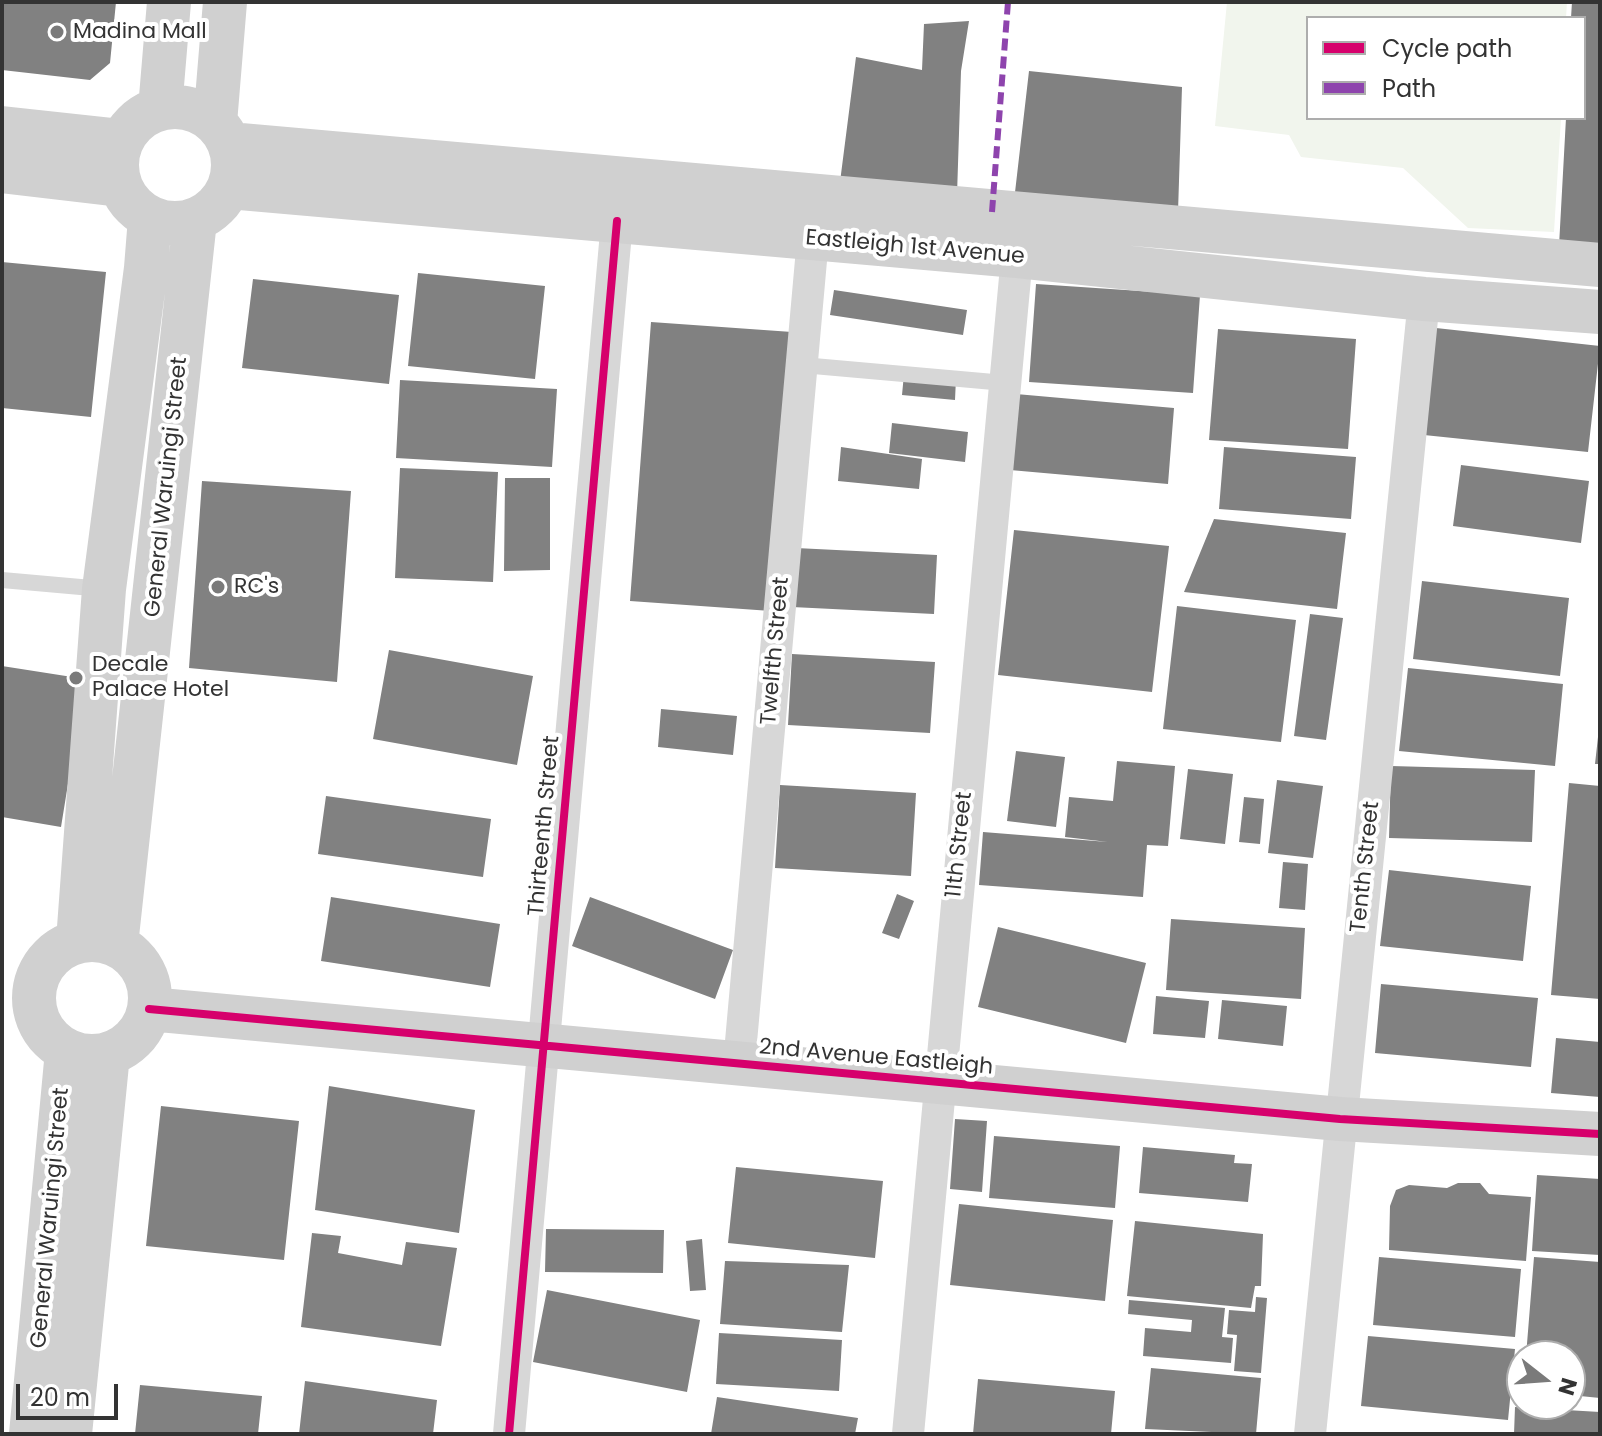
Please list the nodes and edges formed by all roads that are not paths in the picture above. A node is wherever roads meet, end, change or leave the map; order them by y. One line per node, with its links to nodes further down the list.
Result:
1 (169, 2): 3 (main road)
2 (225, 2): 5 (main road)
3 (160, 109): 5 (main road); 6 (main road)
4 (2, 128): 6 (main road)
5 (222, 133): 9 (main road); 15 (main road, Eastleigh 1st Avenue)
6 (122, 141): 8 (main road)
7 (2, 171): 8 (main road)
8 (120, 185): 10 (main road)
9 (229, 187): 11 (main road); 12 (main road, Eastleigh 1st Avenue)
10 (150, 218): 11 (main road); 21 (main road, General Waruingi Street)
11 (195, 220): 22 (main road, General Waruingi Street)
12 (617, 221): 13 (main road, Eastleigh 1st Avenue); 25 (street, Thirteenth Street)
13 (813, 238): 14 (main road, Eastleigh 1st Avenue); 18 (street, Twelfth Street)
14 (1017, 256): 16 (main road, Eastleigh 1st Avenue); 19 (street, 11th Street)
15 (1600, 265)
16 (1424, 299): 17 (main road, Eastleigh 1st Avenue); 29 (street, Tenth Street)
17 (1600, 312)
18 (802, 365): 19 (lane); 27 (street, Twelfth Street)
19 (1005, 383): 28 (street, 11th Street)
20 (2, 580): 21 (lane)
21 (104, 589): 22 (main road, General Waruingi Street)
22 (97, 943): 23 (main road); 24 (main road)
23 (18, 998): 26 (main road)
24 (149, 1009): 25 (main road, 2nd Avenue Eastleigh); 26 (main road)
25 (542, 1045): 27 (main road, 2nd Avenue Eastleigh); 33 (street, Thirteenth Street)
26 (88, 1052): 31 (main road, General Waruingi Street); 32 (main road, General Waruingi Street)
27 (739, 1064): 28 (main road, 2nd Avenue Eastleigh)
28 (938, 1082): 29 (main road, 2nd Avenue Eastleigh); 34 (street, 11th Street)
29 (1340, 1119): 30 (main road, 2nd Avenue Eastleigh); 35 (street, Tenth Street)
30 (1600, 1134)
31 (31, 1434)
32 (70, 1434)
33 (509, 1434)
34 (908, 1434)
35 (1310, 1434)

